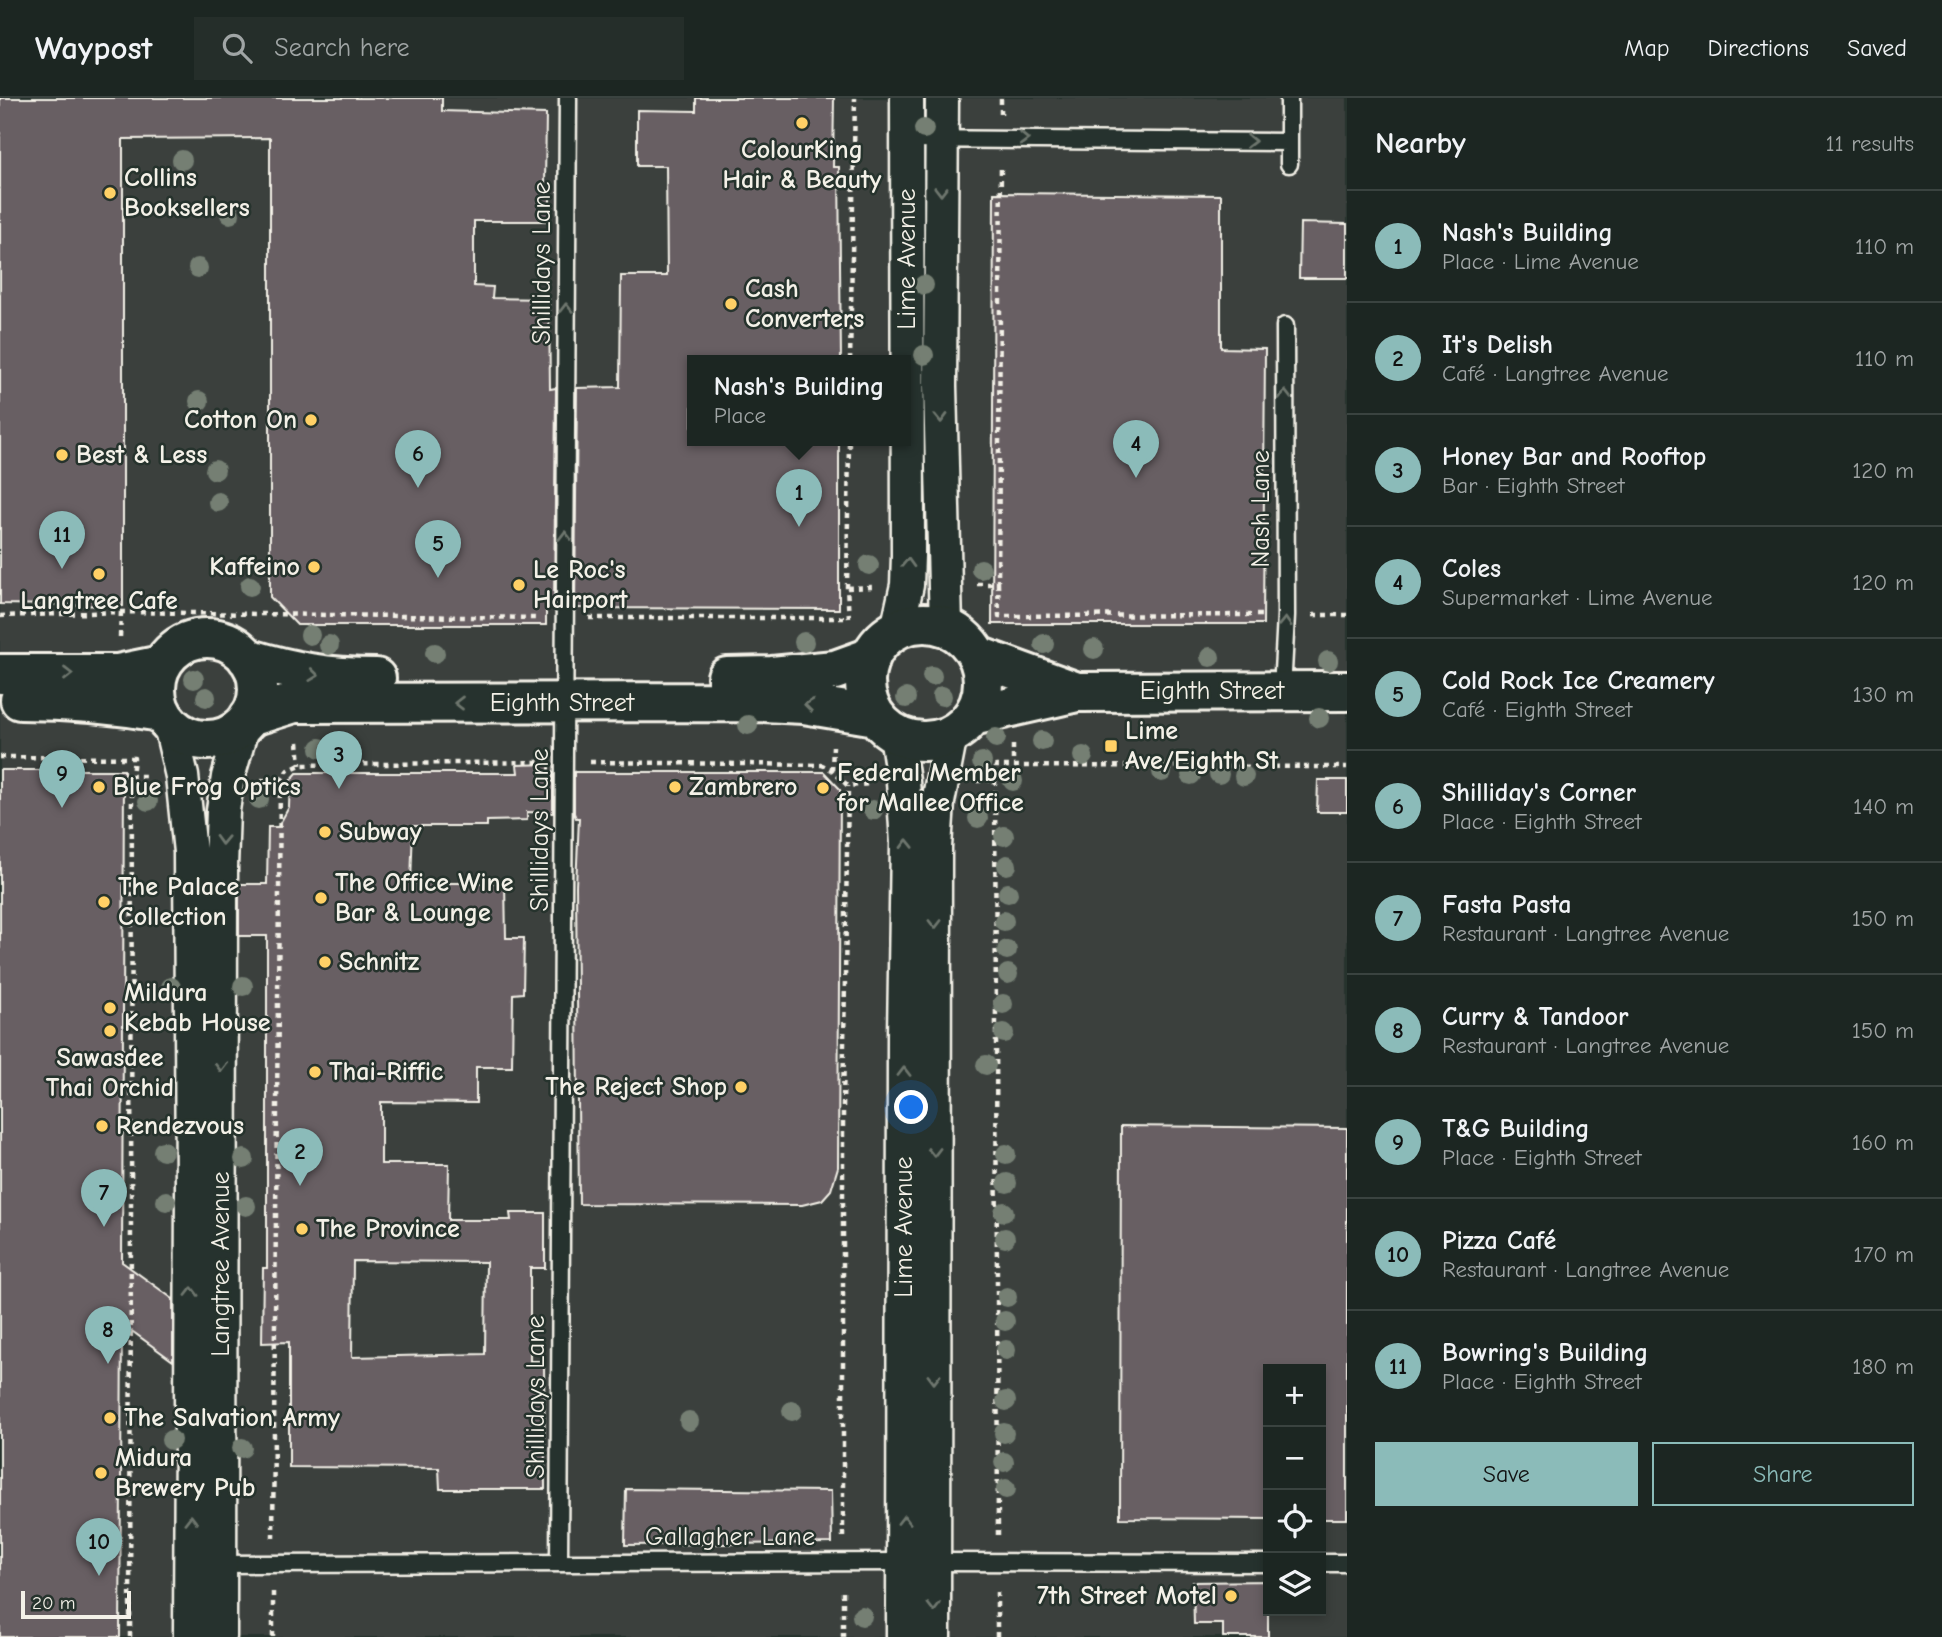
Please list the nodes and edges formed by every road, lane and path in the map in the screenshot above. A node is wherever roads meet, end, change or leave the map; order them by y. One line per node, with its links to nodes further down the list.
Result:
1 (568, 98): 24 (lane, Shillidays Lane, one-way to 1)
2 (855, 98): 13 (path)
3 (907, 98): 7 (street, Lime Avenue)
4 (942, 98): 9 (street, Lime Avenue)
5 (1001, 98): 8 (path)
6 (1289, 98): 10 (lane)
7 (906, 139): 9 (lane); 14 (street, Lime Avenue, one-way to 7)
8 (1001, 139): 9 (lane); 10 (lane, one-way to 10); 18 (path)
9 (942, 141): 17 (street, Lime Avenue, one-way to 17)
10 (1289, 142): 11 (lane)
11 (1289, 164)
12 (1285, 326): 21 (lane, Nash Lane, one-way to 12)
13 (850, 355)
14 (906, 355)
15 (849, 446): 20 (path)
16 (907, 446): 19 (street, Lime Avenue, one-way to 16)
17 (944, 583): 18 (path); 25 (street, Lime Avenue)
18 (998, 584): 21 (path)
19 (907, 585): 20 (path); 26 (street, Lime Avenue)
20 (847, 589): 24 (path)
21 (1286, 615): 22 (path); 33 (lane, Nash Lane, one-way to 21)
22 (1347, 615)
23 (0, 616): 24 (path)
24 (564, 618): 32 (lane, Shillidays Lane)
25 (946, 627): 26 (street); 27 (street)
26 (897, 630): 28 (street)
27 (978, 656): 35 (street, Eighth Street); 40 (street)
28 (871, 657): 32 (street, Eighth Street); 39 (street)
29 (247, 658): 30 (street); 32 (street, Eighth Street, one-way to 32); 38 (street)
30 (162, 665): 31 (street, one-way to 30); 37 (street)
31 (0, 674)
32 (566, 690): 38 (street, Eighth Street, one-way to 38); 39 (street, Eighth Street, one-way to 32); 41 (lane, Shillidays Lane)
33 (1282, 691): 34 (street, Eighth Street); 35 (street, Eighth Street)
34 (1347, 691)
35 (1077, 692): 40 (street, Eighth Street)
36 (0, 700): 37 (street)
37 (166, 719): 38 (street); 55 (street, Langtree Avenue, one-way to 37)
38 (246, 721): 55 (street, Langtree Avenue, one-way to 55)
39 (886, 725): 40 (street); 46 (street, Lime Avenue)
40 (961, 725): 47 (street, Lime Avenue)
41 (564, 761): 42 (path); 49 (path); 52 (lane, Shillidays Lane)
42 (300, 765)
43 (1347, 767): 45 (path)
44 (132, 776): 59 (path)
45 (995, 780): 47 (path); 54 (path)
46 (902, 781): 49 (path); 53 (street, Lime Avenue, one-way to 46)
47 (941, 781): 53 (street, Lime Avenue, one-way to 53)
48 (280, 782): 51 (path)
49 (848, 786): 50 (path)
50 (843, 1560): 52 (lane, Gallagher Lane); 53 (lane, Gallagher Lane); 63 (path)
51 (273, 1562): 52 (lane, Gallagher Lane); 55 (lane, Gallagher Lane); 62 (path)
52 (559, 1562)
53 (919, 1562): 54 (lane, Gallagher Lane); 64 (street, Lime Avenue); 65 (street, Lime Avenue, one-way to 65)
54 (998, 1562): 56 (lane, Gallagher Lane); 66 (path)
55 (206, 1563): 60 (street, Langtree Avenue); 61 (street, Langtree Avenue)
56 (1263, 1563)
57 (1326, 1563): 58 (lane)
58 (1347, 1563)
59 (130, 1637)
60 (190, 1637)
61 (220, 1637)
62 (273, 1637)
63 (843, 1637)
64 (903, 1637)
65 (934, 1637)
66 (997, 1637)

